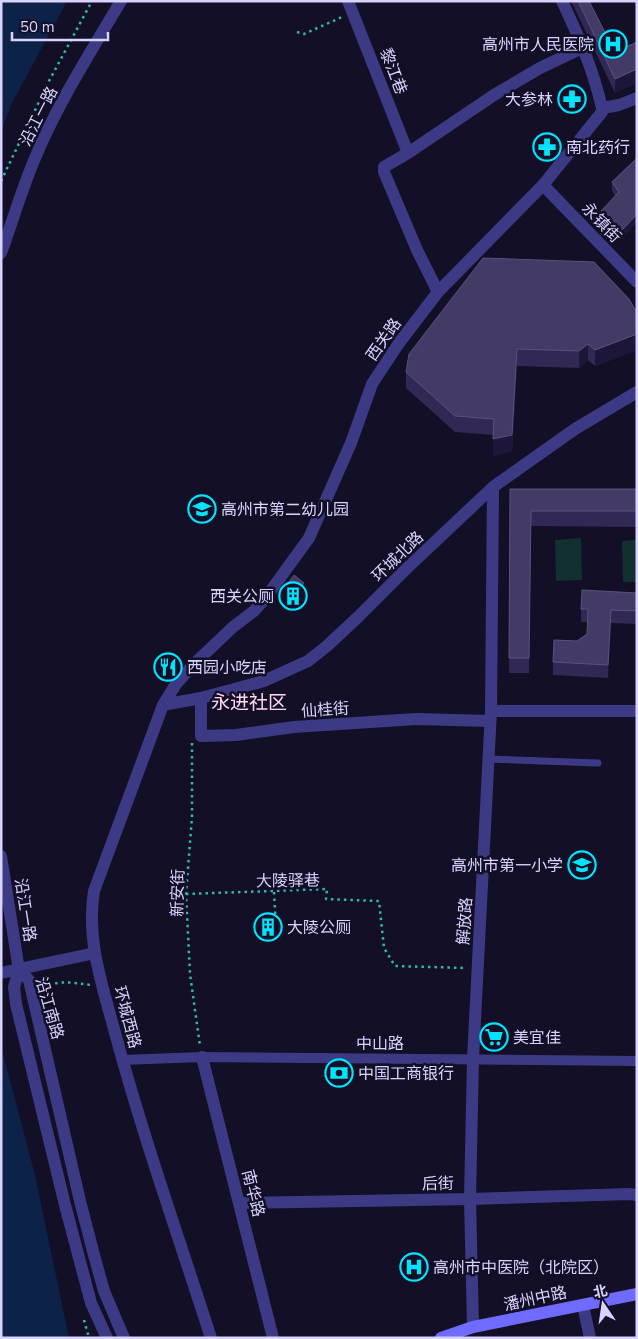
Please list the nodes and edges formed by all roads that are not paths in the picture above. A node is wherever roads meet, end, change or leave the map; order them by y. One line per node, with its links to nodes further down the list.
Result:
1 (121, 1): 9 (street, 沿江一路)
2 (562, 1): 4 (street)
3 (350, 7): 7 (street, 黎江巷)
4 (584, 46): 6 (street); 7 (street)
5 (637, 98): 6 (street)
6 (602, 108): 8 (street, 西关路)
7 (408, 153): 11 (street)
8 (543, 185): 10 (street, 永镇街); 11 (street, 西关路)
9 (1, 253)
10 (637, 282)
11 (438, 292): 15 (street, 西关路)
12 (637, 392): 13 (street, 环城北路)
13 (493, 487): 14 (street, 环城北路); 17 (street, 解放路)
14 (200, 698): 15 (street, 环城北路); 17 (street, 仙桂街)
15 (162, 705): 21 (street, 环城西路)
16 (637, 711): 17 (street, 仙桂街)
17 (491, 716): 18 (street, 解放路)
18 (489, 759): 19 (lane); 25 (street, 解放路)
19 (598, 763)
20 (1, 856): 22 (street, 沿江一路)
21 (95, 953): 22 (street); 26 (street, 环城西路)
22 (19, 970): 23 (street); 34 (street, 沿江南路); 35 (street, 沿江南路)
23 (1, 973)
24 (202, 1057): 25 (street, 中山路); 26 (street, 中山路); 30 (street, 南华路)
25 (473, 1059): 27 (street, 中山路); 29 (street, 解放路)
26 (122, 1060): 36 (street, 环城西路)
27 (637, 1061)
28 (637, 1195): 29 (street, 后街)
29 (470, 1199): 30 (street, 后街); 33 (street, 解放路)
30 (240, 1202): 37 (street, 南华路)
31 (637, 1294): 32 (main road, 潘州中路)
32 (583, 1304): 33 (main road, 潘州中路); 39 (street)
33 (473, 1327): 38 (main road, 潘州中路)
34 (107, 1338)
35 (124, 1338)
36 (211, 1338)
37 (273, 1338)
38 (442, 1338)
39 (590, 1338)

